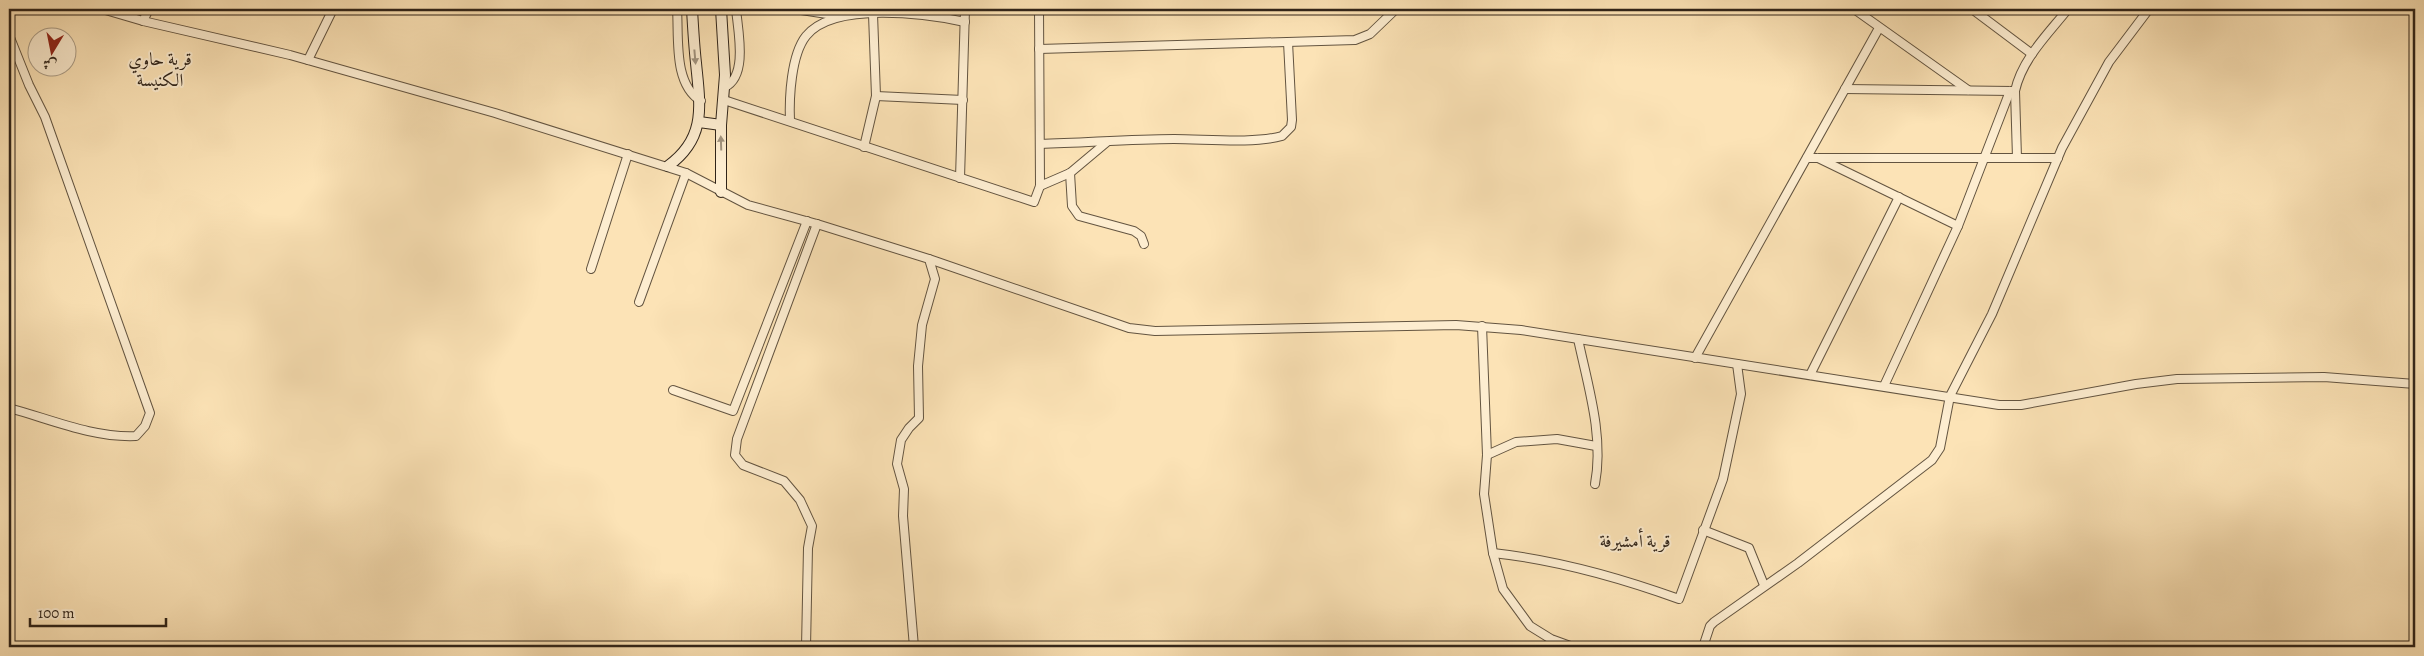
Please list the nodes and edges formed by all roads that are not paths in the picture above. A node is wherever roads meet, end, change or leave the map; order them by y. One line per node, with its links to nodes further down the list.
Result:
1 (102, 9): 18 (street)
2 (149, 9): 18 (street)
3 (333, 9): 25 (street)
4 (677, 9): 33 (street)
5 (692, 9): 33 (main road, one-way to 33)
6 (721, 9): 26 (main road)
7 (736, 9): 26 (street)
8 (795, 9): 17 (street)
9 (965, 9): 19 (street)
10 (1039, 9): 23 (street)
11 (1396, 9): 22 (street)
12 (1854, 9): 20 (street)
13 (1972, 9): 24 (street)
14 (2068, 9): 24 (street)
15 (2149, 9): 44 (street)
16 (872, 14): 17 (street); 19 (street); 30 (street)
17 (842, 16): 34 (street)
18 (143, 21): 25 (street)
19 (965, 22): 32 (street)
20 (1879, 28): 27 (street); 28 (street)
21 (9, 36): 68 (street)
22 (1288, 42): 23 (street); 37 (street)
23 (1039, 48): 38 (street)
24 (2032, 54): 29 (street)
25 (308, 60): 40 (street)
26 (725, 87): 31 (main road)
27 (1845, 89): 28 (street); 41 (street)
28 (1968, 90): 29 (street)
29 (2013, 91): 42 (street); 43 (street)
30 (876, 96): 32 (street); 39 (street)
31 (724, 100): 34 (street); 36 (main road)
32 (963, 100): 48 (street)
33 (701, 101): 35 (main road)
34 (790, 121): 39 (street)
35 (699, 122): 36 (main road); 45 (main road)
36 (721, 125): 50 (main road, one-way to 36)
37 (1106, 142): 38 (street); 47 (street)
38 (1040, 144): 49 (street)
39 (864, 147): 48 (street)
40 (628, 154): 45 (street); 57 (street)
41 (1811, 157): 42 (street); 51 (street); 61 (street)
42 (1986, 158): 43 (street); 54 (street)
43 (2017, 158): 44 (street)
44 (2058, 158): 67 (street)
45 (668, 166): 46 (street)
46 (686, 173): 50 (street); 58 (street)
47 (1070, 173): 49 (street); 55 (street)
48 (960, 178): 49 (street)
49 (1040, 186)
50 (721, 192): 52 (street)
51 (1899, 197): 54 (street); 63 (street)
52 (807, 221): 53 (street); 66 (street)
53 (817, 224): 56 (street); 76 (street)
54 (1958, 226): 65 (street)
55 (1144, 244)
56 (930, 260): 59 (street); 77 (street)
57 (591, 269)
58 (639, 302)
59 (1482, 326): 60 (street); 70 (street)
60 (1578, 339): 61 (street); 69 (street)
61 (1695, 358): 62 (street)
62 (1736, 364): 63 (street); 72 (street)
63 (1810, 375): 65 (street)
64 (2415, 384): 67 (street)
65 (1884, 386): 67 (street)
66 (673, 390)
67 (1950, 396): 74 (street)
68 (9, 408)
69 (1596, 446): 70 (street); 71 (street)
70 (1486, 455): 73 (street)
71 (1595, 484)
72 (1703, 530): 73 (street); 74 (street)
73 (1494, 553): 75 (street)
74 (1764, 585): 79 (street)
75 (1551, 643): 78 (street)
76 (806, 647)
77 (914, 647)
78 (1573, 647)
79 (1703, 647)

